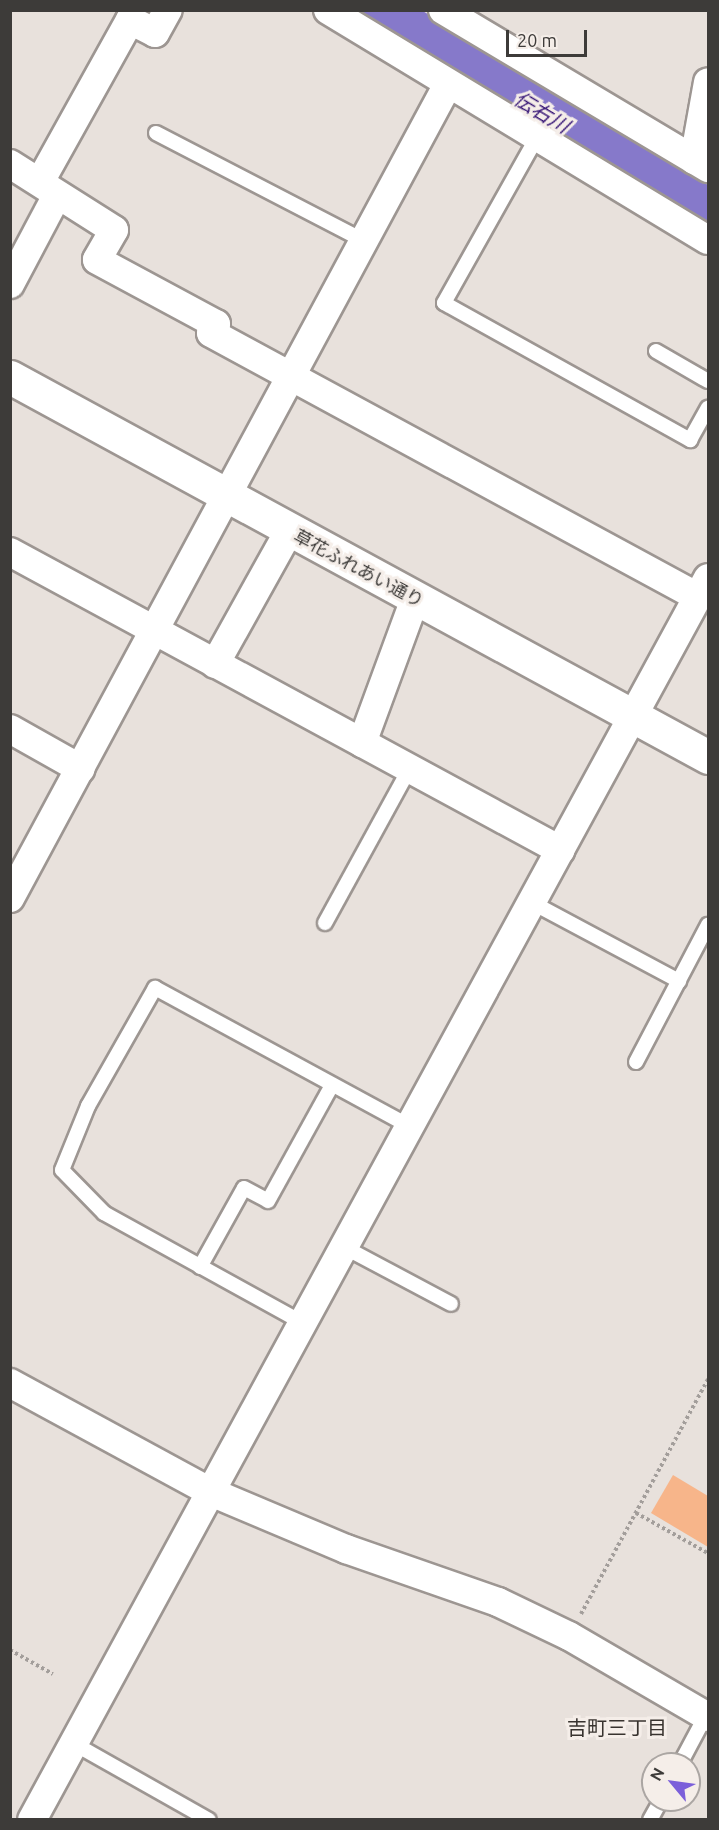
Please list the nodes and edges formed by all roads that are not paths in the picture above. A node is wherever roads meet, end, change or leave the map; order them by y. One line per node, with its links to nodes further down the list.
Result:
1 (168, 10): 10 (street)
2 (328, 10): 5 (street)
3 (461, 15): 9 (street)
4 (708, 82): 9 (street)
5 (447, 86): 7 (street); 11 (street)
6 (156, 133): 11 (lane)
7 (536, 139): 12 (street); 18 (lane)
8 (10, 164): 10 (street)
9 (701, 164)
10 (48, 189): 13 (street); 15 (street)
11 (362, 240): 15 (street)
12 (708, 240)
13 (10, 284)
14 (656, 351): 17 (lane)
15 (291, 375): 19 (street); 22 (street)
16 (10, 377): 19 (street, 草花ふれあい通り)
17 (708, 381)
18 (708, 408)
19 (224, 496): 20 (street, 草花ふれあい通り); 24 (street)
20 (289, 531): 23 (street, 草花ふれあい通り); 25 (street)
21 (10, 552): 24 (street)
22 (703, 587): 26 (street)
23 (415, 599): 26 (street, 草花ふれあい通り); 28 (street)
24 (153, 630): 25 (street); 31 (street)
25 (215, 664): 28 (street)
26 (632, 716): 29 (street, 草花ふれあい通り); 32 (street)
27 (10, 729): 31 (street)
28 (362, 743): 30 (street)
29 (708, 757)
30 (410, 768): 32 (street); 35 (lane)
31 (81, 769): 33 (street)
32 (560, 850): 34 (street)
33 (10, 898)
34 (531, 902): 37 (lane); 40 (street)
35 (326, 923)
36 (708, 925): 37 (lane)
37 (679, 981): 38 (lane)
38 (636, 1062)
39 (332, 1085): 40 (lane); 42 (lane); 42 (lane)
40 (409, 1126): 41 (street)
41 (344, 1247): 43 (lane); 44 (street)
42 (200, 1267): 44 (lane)
43 (451, 1304)
44 (303, 1323): 46 (street)
45 (10, 1383): 46 (street)
46 (211, 1492): 47 (street); 48 (street)
47 (707, 1716): 49 (lane)
48 (72, 1743): 50 (street); 51 (lane)
49 (687, 1752)
50 (32, 1820)
51 (209, 1820)

